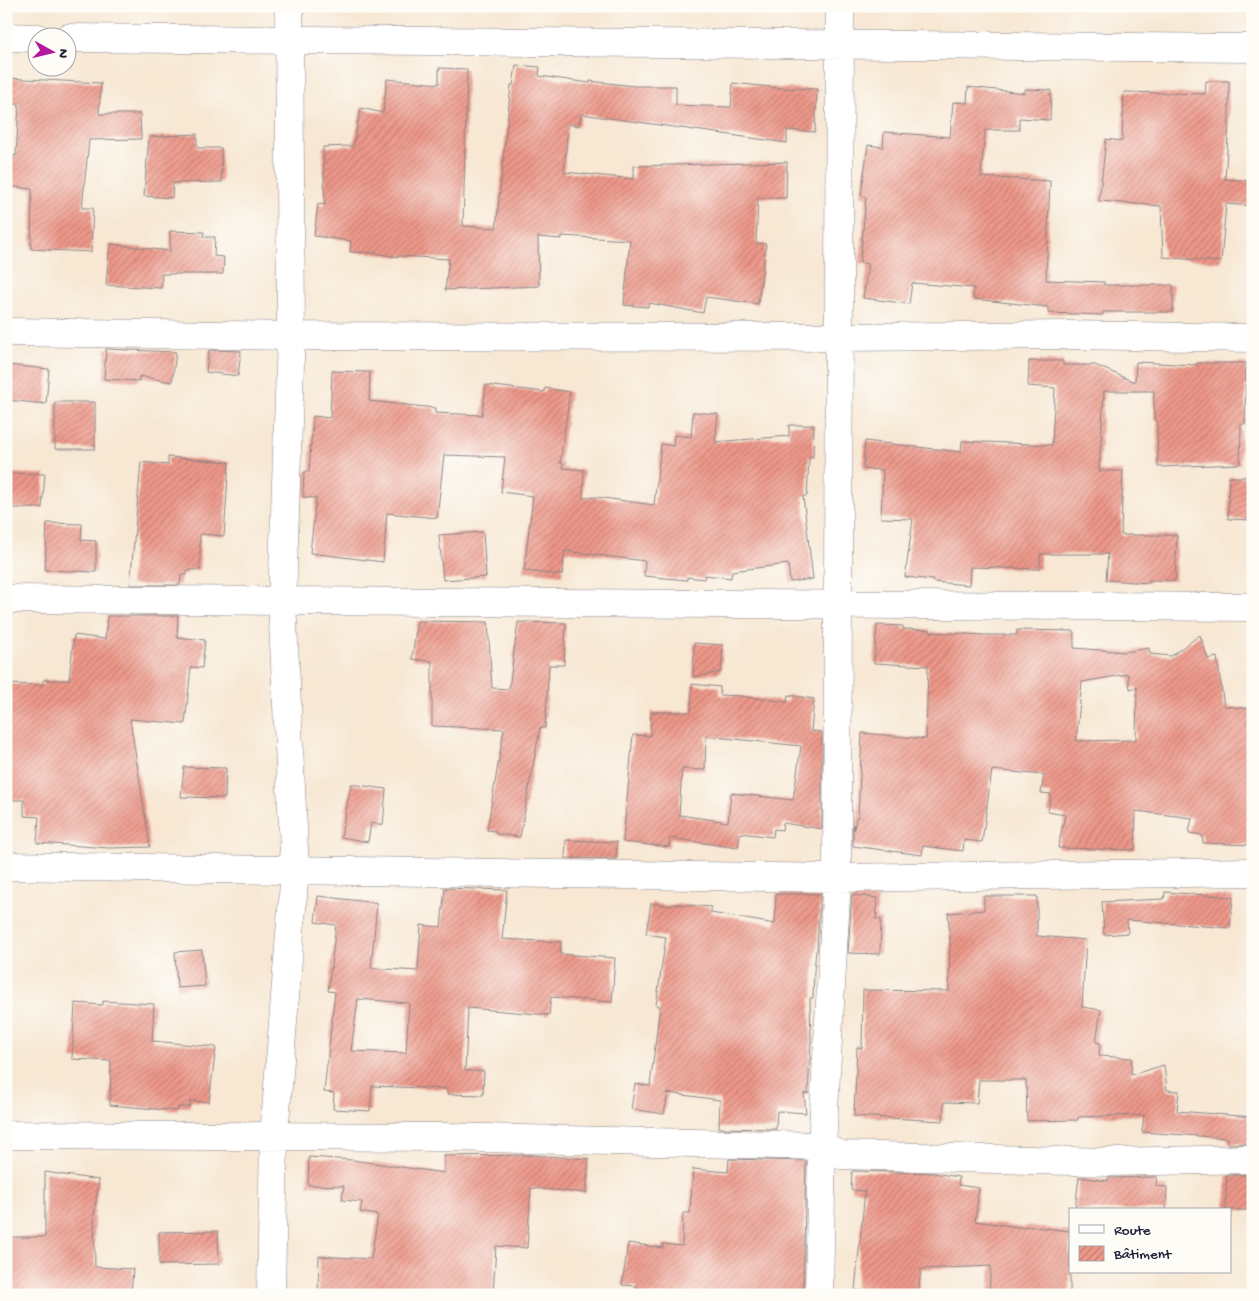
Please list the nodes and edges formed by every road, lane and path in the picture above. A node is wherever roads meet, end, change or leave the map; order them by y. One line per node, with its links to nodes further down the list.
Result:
1 (288, 6): 6 (street)
2 (840, 6): 7 (street)
3 (6, 37): 4 (street)
4 (28, 38)
5 (78, 38): 6 (street)
6 (289, 40): 7 (street); 10 (street)
7 (840, 44): 8 (street); 11 (street)
8 (1253, 48)
9 (6, 332): 10 (street)
10 (291, 336): 11 (street); 14 (street)
11 (839, 337): 12 (street); 15 (street)
12 (1253, 338)
13 (6, 599): 14 (street)
14 (282, 602): 15 (street); 18 (street)
15 (838, 603): 16 (street); 20 (street)
16 (1253, 607)
17 (6, 866): 18 (street)
18 (295, 870): 20 (street); 22 (street)
19 (1253, 872): 20 (street)
20 (837, 878): 23 (street)
21 (6, 1134): 22 (street)
22 (274, 1136): 23 (street); 25 (street)
23 (822, 1146): 24 (street); 26 (street)
24 (1253, 1158)
25 (271, 1295)
26 (820, 1295)

